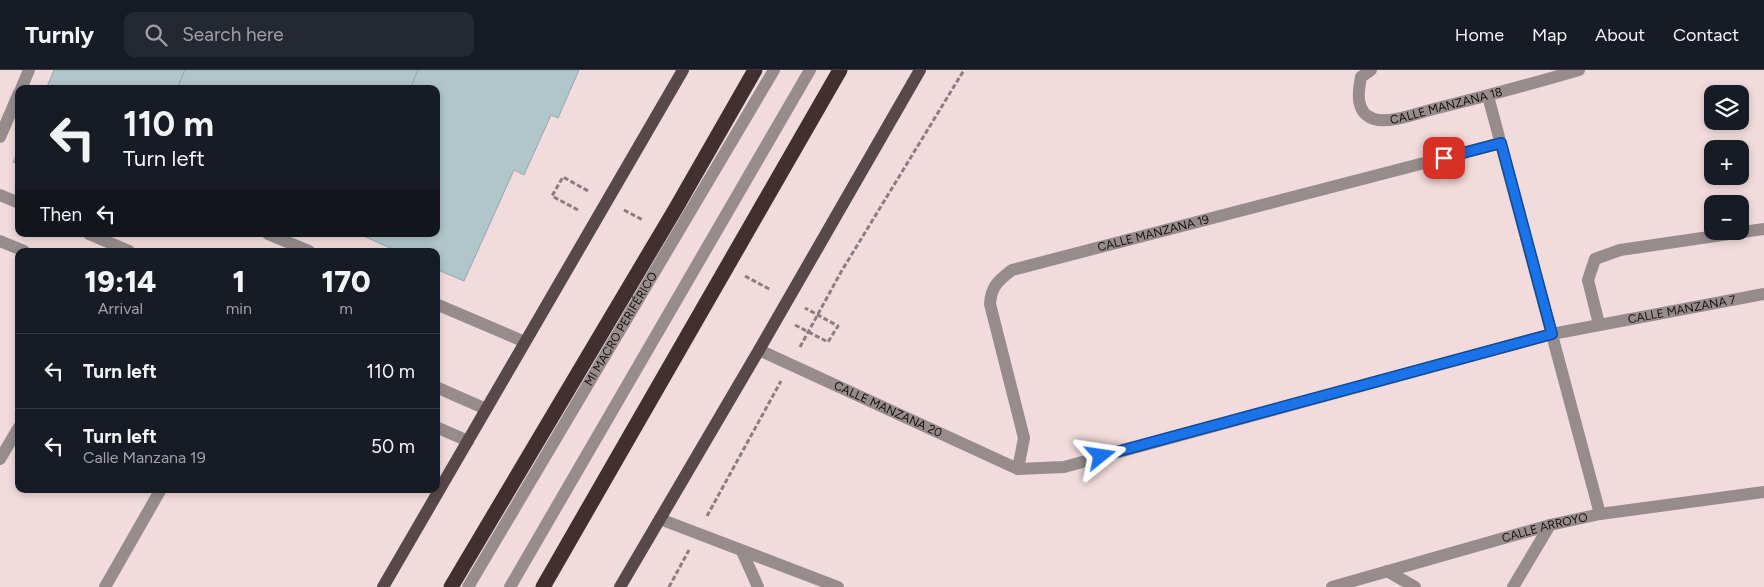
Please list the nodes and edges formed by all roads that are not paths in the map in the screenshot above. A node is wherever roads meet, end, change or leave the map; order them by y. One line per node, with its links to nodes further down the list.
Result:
1 (29, 70): 10 (street)
2 (683, 70): 28 (main road)
3 (754, 70): 48 (highway)
4 (774, 70): 49 (street, MI MACRO PERIFÉRICO)
5 (810, 70): 50 (street)
6 (840, 70): 51 (highway)
7 (920, 70): 29 (main road)
8 (1372, 70): 11 (street, CALLE MANZANA 18)
9 (1579, 70): 11 (street, CALLE MANZANA 18)
10 (23, 85)
11 (1488, 96): 14 (street)
12 (15, 102): 13 (street)
13 (0, 137)
14 (1501, 143): 27 (street); 36 (street, CALLE MANZANA 19)
15 (0, 194): 16 (street)
16 (15, 201)
17 (1764, 229): 26 (street)
18 (275, 237): 23 (street)
19 (111, 238): 22 (street)
20 (0, 241): 21 (street)
21 (17, 248)
22 (125, 248)
23 (302, 248)
24 (1764, 294): 26 (street, CALLE MANZANA 7)
25 (440, 306): 28 (street)
26 (1598, 324): 27 (street, CALLE MANZANA 7)
27 (1552, 334): 36 (street, CALLE MANZANA 7); 41 (street)
28 (525, 342): 31 (main road)
29 (759, 350): 36 (street, CALLE MANZANA 20); 42 (main road)
30 (440, 389): 31 (street)
31 (486, 409): 34 (main road)
32 (440, 429): 34 (street)
33 (15, 434): 35 (street)
34 (468, 441): 37 (main road)
35 (0, 459)
36 (1018, 469)
37 (440, 489)
38 (1764, 492): 41 (street, CALLE ARROYO)
39 (159, 493): 46 (street)
40 (438, 493): 47 (main road)
41 (1600, 514): 43 (street, CALLE ARROYO)
42 (660, 519): 44 (street); 52 (main road)
43 (1550, 525): 45 (street, CALLE ARROYO); 57 (street)
44 (742, 551): 53 (street); 54 (street)
45 (1387, 571): 55 (street, CALLE ARROYO); 56 (street)
46 (105, 587)
47 (383, 587)
48 (451, 587)
49 (468, 587)
50 (510, 587)
51 (543, 587)
52 (620, 587)
53 (758, 587)
54 (838, 587)
55 (1332, 587)
56 (1415, 587)
57 (1513, 587)

